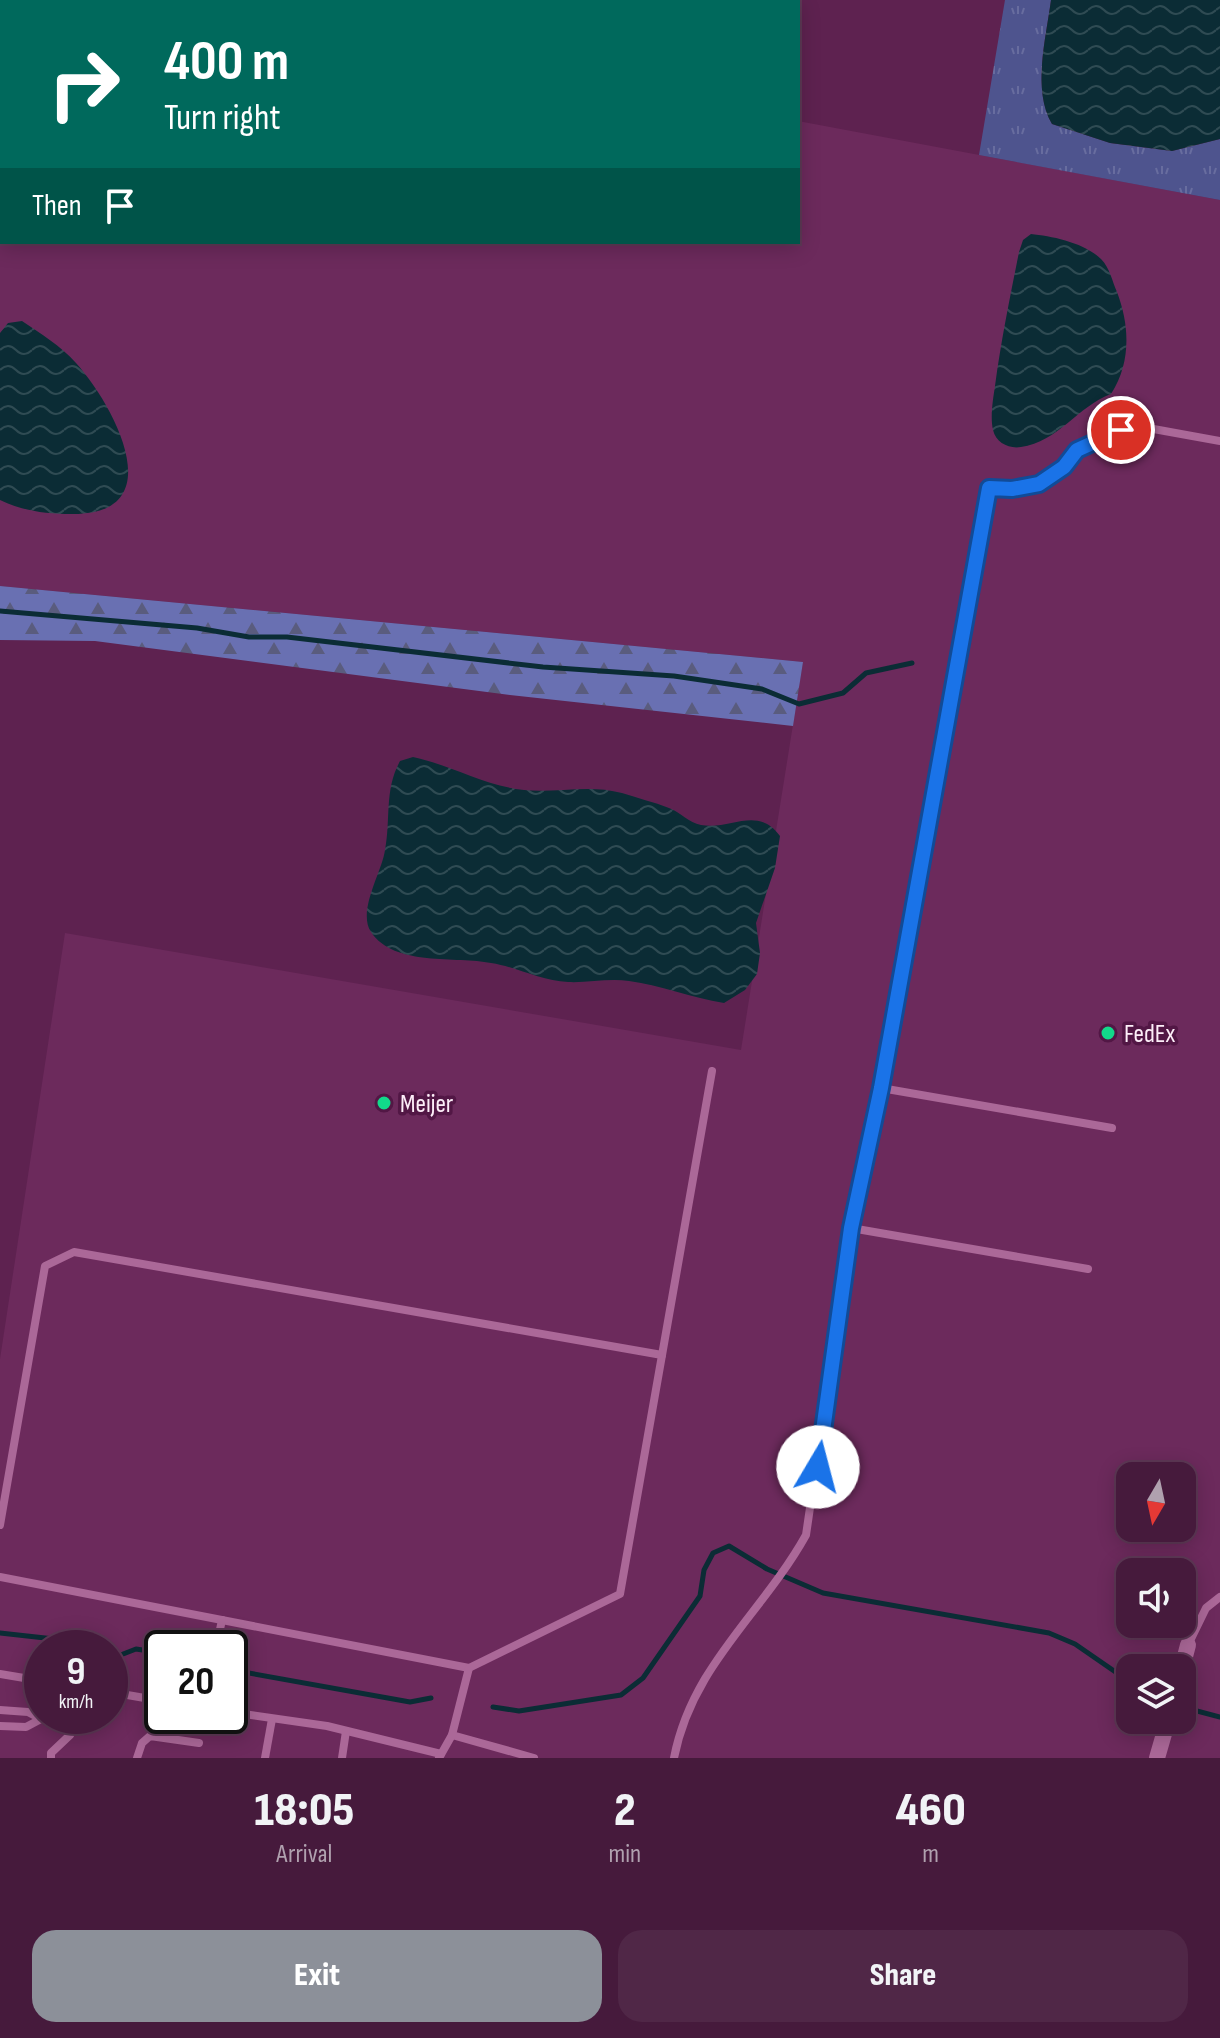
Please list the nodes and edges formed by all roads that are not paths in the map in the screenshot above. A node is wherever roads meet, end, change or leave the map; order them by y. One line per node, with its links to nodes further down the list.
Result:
1 (1220, 441): 3 (lane)
2 (712, 1071): 7 (lane)
3 (881, 1088): 4 (lane); 5 (lane)
4 (1112, 1128)
5 (851, 1228): 6 (lane); 35 (lane)
6 (1088, 1269)
7 (662, 1355): 8 (lane); 15 (lane)
8 (0, 1525)
9 (0, 1577): 11 (lane)
10 (1220, 1597): 13 (lane)
11 (222, 1620): 12 (lane); 15 (lane)
12 (220, 1630)
13 (1188, 1645): 14 (street)
14 (1186, 1654)
15 (469, 1668): 27 (lane)
16 (0, 1674): 17 (lane)
17 (24, 1678)
18 (0, 1710): 19 (lane)
19 (24, 1712)
20 (248, 1715): 21 (lane)
21 (272, 1719): 24 (lane); 32 (lane)
22 (0, 1726): 23 (lane)
23 (24, 1727)
24 (346, 1731): 29 (lane); 33 (lane)
25 (70, 1734): 30 (lane)
26 (1164, 1734): 36 (street)
27 (452, 1735): 29 (lane); 34 (lane)
28 (199, 1743): 31 (lane)
29 (440, 1756)
30 (51, 1758)
31 (137, 1758)
32 (265, 1758)
33 (342, 1758)
34 (534, 1758)
35 (674, 1758)
36 (1157, 1758)

